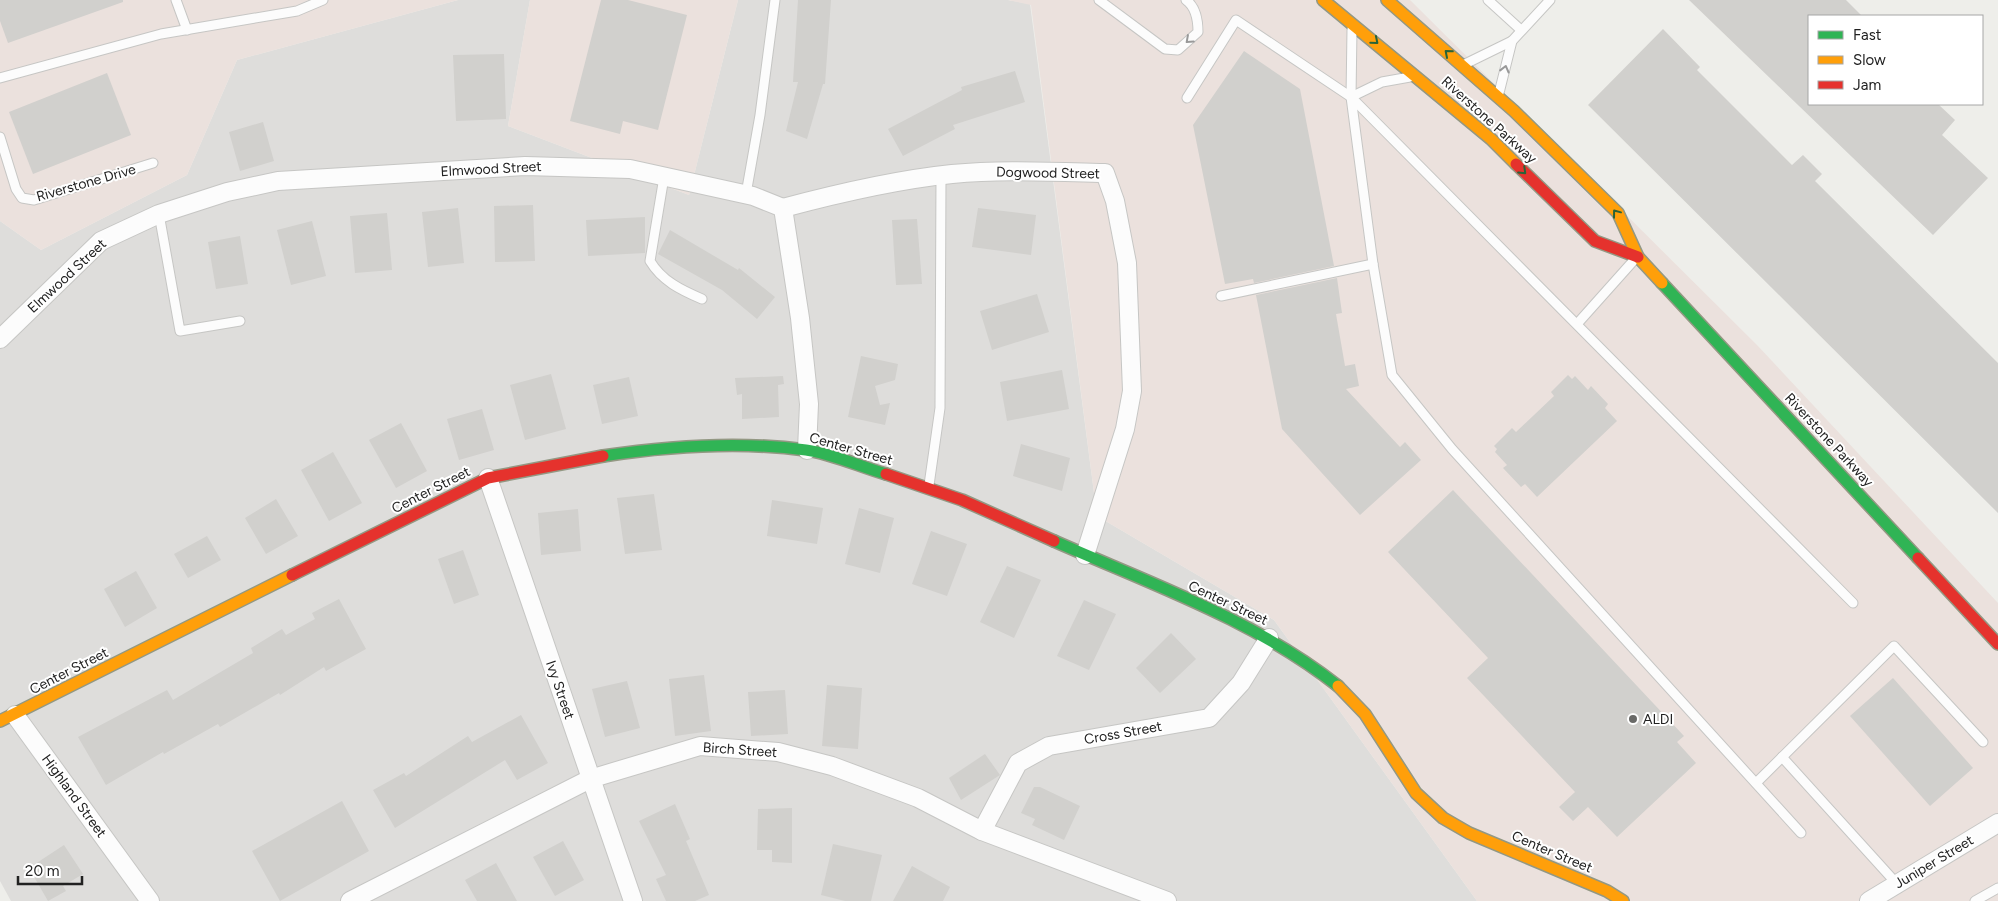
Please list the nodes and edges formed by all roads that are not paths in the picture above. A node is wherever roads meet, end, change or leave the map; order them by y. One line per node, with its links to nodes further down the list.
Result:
1 (176, 0): 11 (lane)
2 (323, 0): 11 (lane)
3 (775, 0): 24 (lane)
4 (1099, 0): 5 (lane, one-way to 4)
5 (1186, 0)
6 (1323, 0): 10 (street, Riverstone Parkway)
7 (1387, 0): 14 (street, Riverstone Parkway, one-way to 7)
8 (1488, 0): 12 (lane)
9 (1550, 0): 12 (lane)
10 (1352, 22): 15 (street, Riverstone Parkway, one-way to 15); 17 (lane)
11 (187, 30): 16 (lane)
12 (1521, 30): 13 (lane)
13 (1512, 41): 14 (lane); 18 (lane, one-way to 13)
14 (1462, 65): 18 (street, Riverstone Parkway)
15 (1417, 76): 17 (lane); 27 (street, Riverstone Parkway, one-way to 27)
16 (0, 78)
17 (1351, 97): 19 (lane); 28 (lane); 32 (lane)
18 (1498, 97): 27 (street, Riverstone Parkway, one-way to 18)
19 (1187, 98)
20 (0, 137): 21 (lane, Riverstone Drive)
21 (153, 163)
22 (941, 176): 25 (street, Dogwood Street); 36 (lane); 37 (street, Dogwood Street)
23 (664, 177): 24 (street, Elmwood Street); 26 (street, Elmwood Street); 30 (lane)
24 (746, 194): 25 (street, Elmwood Street)
25 (783, 208): 34 (street)
26 (160, 214): 31 (lane); 33 (street, Elmwood Street)
27 (1638, 257): 32 (lane); 40 (street, Riverstone Parkway)
28 (1373, 264): 29 (lane); 45 (lane)
29 (1221, 296)
30 (702, 299)
31 (240, 321)
32 (1577, 324): 38 (lane)
33 (0, 339)
34 (807, 450): 35 (street, Center Street); 36 (street, Center Street)
35 (488, 478): 41 (street, Center Street); 44 (street, Ivy Street)
36 (928, 488): 37 (street, Center Street)
37 (1085, 555): 39 (street, Center Street)
38 (1853, 603)
39 (1269, 638): 47 (street, Cross Street); 55 (street, Center Street)
40 (1998, 644)
41 (8, 718): 51 (street, Highland Street)
42 (1983, 742): 43 (lane)
43 (1782, 757): 45 (lane); 49 (lane)
44 (590, 779): 47 (street, Birch Street); 52 (street, Birch Street); 53 (street, Ivy Street)
45 (1756, 783): 48 (lane)
46 (1998, 823): 49 (street, Juniper Street)
47 (982, 831): 54 (street, Birch Street)
48 (1801, 833)
49 (1897, 884): 56 (street, Juniper Street)
50 (1998, 888): 57 (lane)
51 (150, 901)
52 (350, 901)
53 (634, 901)
54 (1167, 901)
55 (1623, 901)
56 (1869, 901)
57 (1975, 901)

